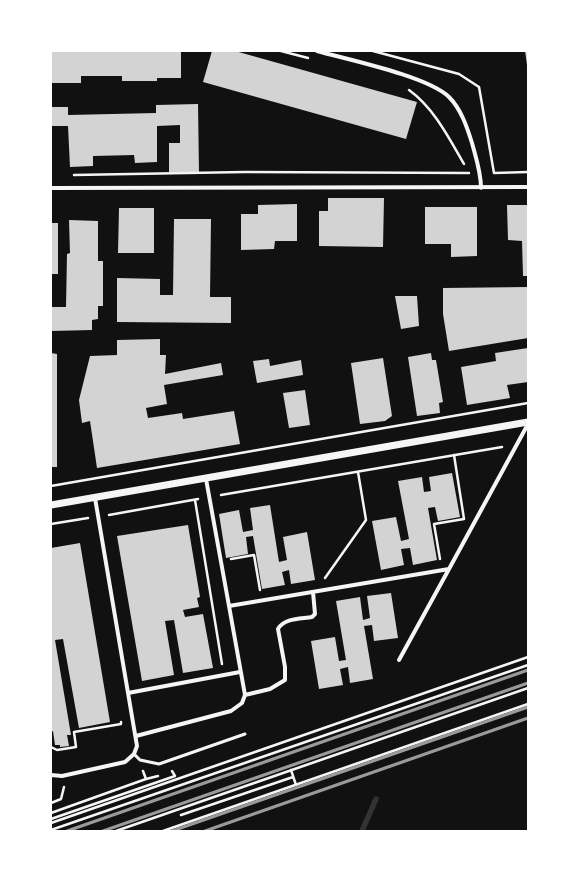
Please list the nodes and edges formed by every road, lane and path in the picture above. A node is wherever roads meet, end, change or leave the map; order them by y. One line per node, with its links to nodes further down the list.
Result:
1 (281, 51): 3 (path)
2 (317, 51): 10 (street)
3 (311, 59)
4 (403, 86): 7 (path)
5 (528, 172): 6 (path)
6 (494, 173)
7 (73, 175)
8 (528, 187): 10 (street)
9 (51, 188): 10 (street)
10 (481, 188)
11 (528, 403): 17 (path)
12 (528, 423): 13 (street); 16 (street)
13 (516, 445): 14 (path); 28 (street)
14 (454, 455): 15 (path); 27 (path)
15 (358, 472): 19 (path); 29 (path)
16 (206, 478): 18 (street); 19 (street)
17 (51, 486)
18 (95, 498): 21 (street); 22 (street)
19 (209, 498): 20 (path); 32 (street)
20 (195, 500): 22 (path); 36 (path)
21 (51, 504)
22 (98, 516): 23 (path); 39 (street)
23 (87, 518): 24 (path); 25 (path)
24 (51, 524)
25 (88, 526)
26 (225, 560): 30 (path)
27 (440, 561)
28 (449, 569): 31 (street); 34 (street)
29 (332, 580)
30 (267, 590)
31 (313, 592): 32 (street); 40 (street)
32 (229, 606): 37 (street)
33 (528, 657): 52 (path)
34 (399, 660)
35 (528, 665): 60 (path)
36 (223, 669)
37 (240, 672): 39 (street); 40 (street)
38 (528, 688): 47 (path)
39 (128, 693): 44 (street)
40 (245, 695): 44 (street)
41 (528, 704): 54 (path)
42 (120, 716): 45 (path)
43 (245, 734): 46 (lane)
44 (136, 736): 46 (street)
45 (51, 748)
46 (134, 754): 50 (street)
47 (291, 770): 51 (path); 61 (path)
48 (172, 771): 52 (path)
49 (51, 775): 50 (street)
50 (67, 775): 55 (path)
51 (293, 777): 54 (path); 57 (path)
52 (175, 778): 58 (path); 59 (path)
53 (146, 779): 56 (path)
54 (296, 785): 62 (path)
55 (51, 803)
56 (51, 813)
57 (181, 816)
58 (51, 819)
59 (51, 823)
60 (51, 830)
61 (116, 831)
62 (163, 831)

